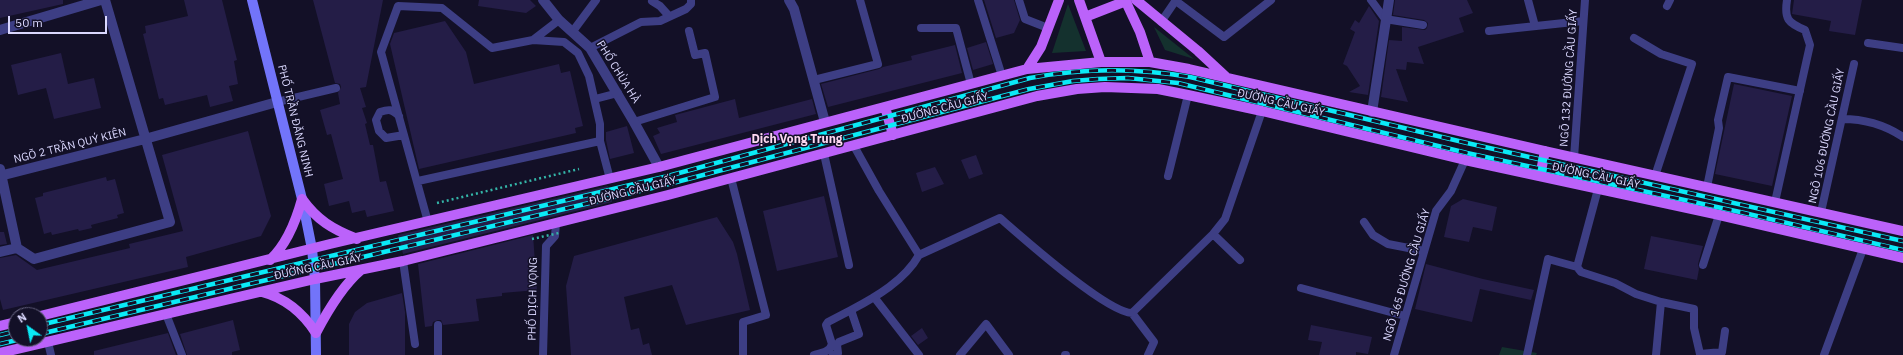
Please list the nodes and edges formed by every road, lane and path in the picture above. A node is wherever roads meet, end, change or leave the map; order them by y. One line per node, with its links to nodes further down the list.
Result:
1 (101, 0): 33 (street)
2 (105, 0): 66 (street)
3 (252, 0): 55 (street, PHỐ TRẦN ĐĂNG NINH)
4 (543, 0): 26 (street, PHỐ CHÙA HÀ)
5 (596, 0): 34 (lane)
6 (691, 0): 23 (lane)
7 (790, 0): 48 (street)
8 (860, 0): 48 (lane)
9 (978, 0): 46 (lane)
10 (1019, 0): 32 (lane)
11 (1059, 0): 32 (main road)
12 (1078, 0): 24 (main road)
13 (1129, 0): 24 (main road); 28 (main road); 43 (main road)
14 (1176, 0): 22 (lane); 28 (lane)
15 (1271, 0): 22 (lane)
16 (1371, 0): 25 (lane)
17 (1389, 0): 25 (street)
18 (1528, 0): 30 (lane)
19 (1585, 0): 27 (lane, NGÕ 132 ĐƯỜNG CẦU GIẤY)
20 (1787, 0): 51 (lane)
21 (652, 1): 23 (lane)
22 (1261, 3)
23 (669, 16): 40 (lane)
24 (1084, 17): 42 (main road)
25 (1385, 19): 29 (lane); 58 (street)
26 (559, 20): 34 (street, PHỐ CHÙA HÀ); 38 (lane)
27 (1583, 21): 30 (lane); 71 (lane, NGÕ 132 ĐƯỜNG CẦU GIẤY)
28 (1161, 22): 47 (main road)
29 (1423, 25)
30 (1535, 26): 36 (lane)
31 (921, 28): 49 (lane)
32 (1048, 28): 45 (main road)
33 (0, 30)
34 (573, 31): 40 (street, PHỐ CHÙA HÀ)
35 (689, 31): 61 (lane)
36 (1489, 31)
37 (1634, 38): 78 (lane)
38 (533, 40): 54 (lane); 59 (lane)
39 (1868, 43): 41 (lane)
40 (590, 48): 52 (street, PHỐ CHÙA HÀ)
41 (1903, 48)
42 (1101, 62): 43 (main road, ĐƯỜNG CẦU GIẤY); 45 (main road, ĐƯỜNG CẦU GIẤY)
43 (1150, 62): 47 (main road, ĐƯỜNG CẦU GIẤY)
44 (1854, 64): 60 (lane, NGÕ 106 ĐƯỜNG CẦU GIẤY)
45 (1027, 69): 46 (main road, ĐƯỜNG CẦU GIẤY)
46 (1002, 76): 49 (main road, ĐƯỜNG CẦU GIẤY)
47 (1228, 78): 58 (main road, ĐƯỜNG CẦU GIẤY)
48 (814, 80): 62 (street)
49 (971, 84): 56 (main road, ĐƯỜNG CẦU GIẤY)
50 (336, 88): 55 (lane)
51 (1800, 90): 82 (lane); 85 (lane)
52 (618, 93): 54 (lane); 61 (street, PHỐ CHÙA HÀ)
53 (1188, 95): 57 (main road, ĐƯỜNG CẦU GIẤY); 64 (main road, ĐƯỜNG CẦU GIẤY); 76 (lane)
54 (595, 99): 67 (lane)
55 (277, 102): 66 (street, NGÕ 2 TRẦN QUÝ KIÊN); 84 (street, PHỐ TRẦN ĐĂNG NINH)
56 (885, 107): 62 (main road, ĐƯỜNG CẦU GIẤY); 64 (main road)
57 (1262, 110): 72 (main road, ĐƯỜNG CẦU GIẤY); 93 (lane)
58 (1372, 112): 69 (main road, ĐƯỜNG CẦU GIẤY)
59 (399, 117): 63 (lane); 63 (lane)
60 (1842, 119): 65 (lane); 87 (lane, NGÕ 106 ĐƯỜNG CẦU GIẤY)
61 (634, 122): 73 (street, PHỐ CHÙA HÀ)
62 (826, 122): 73 (main road, ĐƯỜNG CẦU GIẤY)
63 (404, 135): 81 (lane)
64 (893, 135): 68 (main road, ĐƯỜNG CẦU GIẤY)
65 (1903, 137)
66 (145, 139): 75 (street, NGÕ 2 TRẦN QUÝ KIÊN); 96 (street)
67 (600, 141): 80 (lane); 81 (lane)
68 (854, 146): 70 (main road, ĐƯỜNG CẦU GIẤY); 101 (lane)
69 (1545, 151): 71 (main road, ĐƯỜNG CẦU GIẤY); 77 (main road)
70 (824, 154): 79 (main road, ĐƯỜNG CẦU GIẤY); 106 (lane)
71 (1574, 158): 78 (main road, ĐƯỜNG CẦU GIẤY)
72 (1465, 160): 77 (main road, ĐƯỜNG CẦU GIẤY); 99 (lane, NGÕ 165 ĐƯỜNG CẦU GIẤY)
73 (659, 167): 80 (main road, ĐƯỜNG CẦU GIẤY)
74 (579, 169): 86 (path)
75 (0, 173): 96 (street)
76 (1168, 176)
77 (1540, 176): 83 (main road, ĐƯỜNG CẦU GIẤY)
78 (1655, 176): 82 (main road, ĐƯỜNG CẦU GIẤY)
79 (731, 178): 91 (main road, ĐƯỜNG CẦU GIẤY); 133 (lane)
80 (610, 179): 89 (main road, ĐƯỜNG CẦU GIẤY)
81 (418, 182): 89 (lane)
82 (1707, 187): 85 (main road, ĐƯỜNG CẦU GIẤY)
83 (1598, 189): 88 (main road, ĐƯỜNG CẦU GIẤY); 108 (lane)
84 (302, 199): 94 (main road); 97 (street, PHỐ TRẦN ĐĂNG NINH); 104 (main road)
85 (1775, 202): 87 (main road, ĐƯỜNG CẦU GIẤY)
86 (437, 204)
87 (1821, 212): 92 (main road, ĐƯỜNG CẦU GIẤY)
88 (1719, 215): 98 (main road, ĐƯỜNG CẦU GIẤY); 107 (lane)
89 (428, 222): 94 (main road, ĐƯỜNG CẦU GIẤY)
90 (1364, 222): 99 (lane)
91 (558, 228): 95 (path, bridge); 105 (main road, ĐƯỜNG CẦU GIẤY); 132 (lane, PHỐ DỊCH VỌNG)
92 (1903, 232)
93 (1213, 234): 103 (lane); 116 (lane)
94 (356, 239): 97 (main road, ĐƯỜNG CẦU GIẤY)
95 (532, 239)
96 (17, 248): 100 (street)
97 (312, 249): 104 (main road, ĐƯỜNG CẦU GIẤY); 110 (street, PHỐ TRẦN ĐĂNG NINH)
98 (1863, 249): 102 (main road, ĐƯỜNG CẦU GIẤY); 143 (lane)
99 (1424, 251): 119 (lane, NGÕ 165 ĐƯỜNG CẦU GIẤY)
100 (0, 252)
101 (919, 255): 113 (lane); 116 (lane)
102 (1903, 258)
103 (1240, 260)
104 (269, 261): 117 (main road, ĐƯỜNG CẦU GIẤY)
105 (403, 261): 109 (main road, ĐƯỜNG CẦU GIẤY); 124 (lane)
106 (849, 265)
107 (1703, 265)
108 (1578, 267): 114 (lane); 141 (lane)
109 (362, 269): 110 (main road, ĐƯỜNG CẦU GIẤY); 122 (main road)
110 (315, 279): 112 (main road, ĐƯỜNG CẦU GIẤY); 122 (street, PHỐ TRẦN ĐĂNG NINH)
111 (1301, 288): 119 (lane)
112 (262, 292): 118 (main road, ĐƯỜNG CẦU GIẤY); 122 (main road)
113 (874, 297): 115 (lane); 136 (lane)
114 (1661, 302): 127 (lane); 142 (lane)
115 (851, 310): 134 (lane); 135 (lane)
116 (1132, 313): 139 (lane)
117 (48, 314)
118 (166, 314): 123 (main road, ĐƯỜNG CẦU GIẤY); 129 (lane)
119 (1405, 316): 140 (lane, NGÕ 165 ĐƯỜNG CẦU GIẤY)
120 (438, 326): 131 (lane)
121 (1724, 331): 127 (lane)
122 (316, 333): 130 (street, PHỐ TRẦN ĐĂNG NINH)
123 (48, 342): 128 (lane)
124 (415, 344)
125 (26, 347): 126 (main road, ĐƯỜNG CẦU GIẤY)
126 (0, 353)
127 (1721, 354)
128 (51, 355)
129 (182, 355)
130 (316, 355)
131 (438, 355)
132 (543, 355)
133 (743, 355)
134 (814, 355)
135 (833, 355)
136 (919, 355)
137 (960, 355): 138 (lane)
138 (1009, 355)
139 (1148, 355)
140 (1394, 355)
141 (1528, 355)
142 (1656, 355)
143 (1824, 355)

